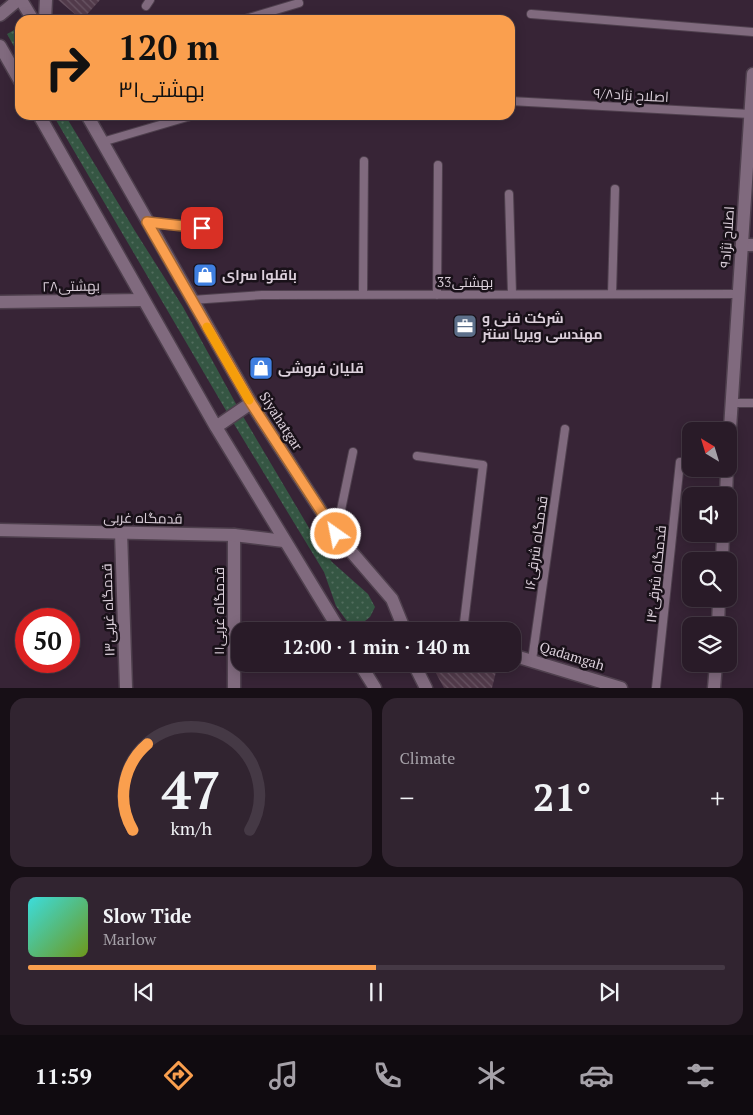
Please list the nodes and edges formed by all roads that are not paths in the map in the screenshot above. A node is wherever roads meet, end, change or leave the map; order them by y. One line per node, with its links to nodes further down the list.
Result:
1 (20, 0): 5 (main road); 6 (main road)
2 (46, 0): 7 (main road)
3 (298, 3): 8 (lane)
4 (531, 14): 9 (lane)
5 (0, 15)
6 (30, 15)
7 (45, 15)
8 (258, 15)
9 (753, 32)
10 (0, 46): 11 (main road)
11 (15, 72)
12 (753, 74): 14 (main road, اصلاح نژاد۹)
13 (515, 101): 14 (lane, اصلاح نژاد۹/۸)
14 (750, 114): 25 (main road, اصلاح نژاد۹)
15 (42, 120): 31 (main road)
16 (90, 120): 18 (main road, Siyahatgar)
17 (177, 120): 18 (lane)
18 (102, 142): 23 (main road, Siyahatgar)
19 (364, 161): 29 (lane)
20 (438, 165): 30 (lane)
21 (615, 189): 27 (lane)
22 (509, 194): 26 (lane)
23 (147, 222): 24 (lane); 32 (main road, Siyahatgar)
24 (202, 228)
25 (747, 245): 28 (main road, اصلاح نژاد۹)
26 (512, 294): 27 (lane, 33بهشتی); 30 (lane, 33بهشتی)
27 (612, 294): 28 (lane, 33بهشتی)
28 (738, 294): 35 (main road, اصلاح نژاد۹)
29 (363, 295): 30 (lane, 33بهشتی); 32 (lane, 33بهشتی)
30 (438, 295)
31 (143, 300): 33 (main road, ۲۸بهشتی); 38 (main road)
32 (192, 300): 34 (main road, Siyahatgar)
33 (0, 302)
34 (251, 403): 38 (main road); 45 (main road, Siyahatgar)
35 (731, 403): 36 (lane); 37 (main road, اصلاح نژاد۹)
36 (753, 403)
37 (730, 422)
38 (216, 427): 47 (main road)
39 (565, 429): 52 (lane, قدمگاه شرقی۱۶)
40 (353, 452): 45 (lane)
41 (417, 456): 50 (lane)
42 (680, 462): 61 (lane, قدمگاه شرقی۱۴)
43 (0, 530): 44 (main road, قدمگاه غربی)
44 (121, 532): 46 (main road, قدمگاه غربی); 56 (main road, قدمگاه غربی۱۳)
45 (336, 534): 49 (main road, Siyahatgar)
46 (234, 535): 47 (main road, قدمگاه غربی); 57 (main road, قدمگاه غربی۱۱)
47 (284, 541): 48 (main road)
48 (334, 622)
49 (402, 622)
50 (464, 622)
51 (521, 657): 52 (main road, Qadamgah)
52 (532, 660): 60 (main road, Qadamgah)
53 (365, 672): 58 (main road)
54 (418, 672): 59 (main road)
55 (715, 672): 62 (main road)
56 (126, 688)
57 (234, 688)
58 (375, 688)
59 (426, 688)
60 (622, 688)
61 (656, 688)
62 (714, 688)

